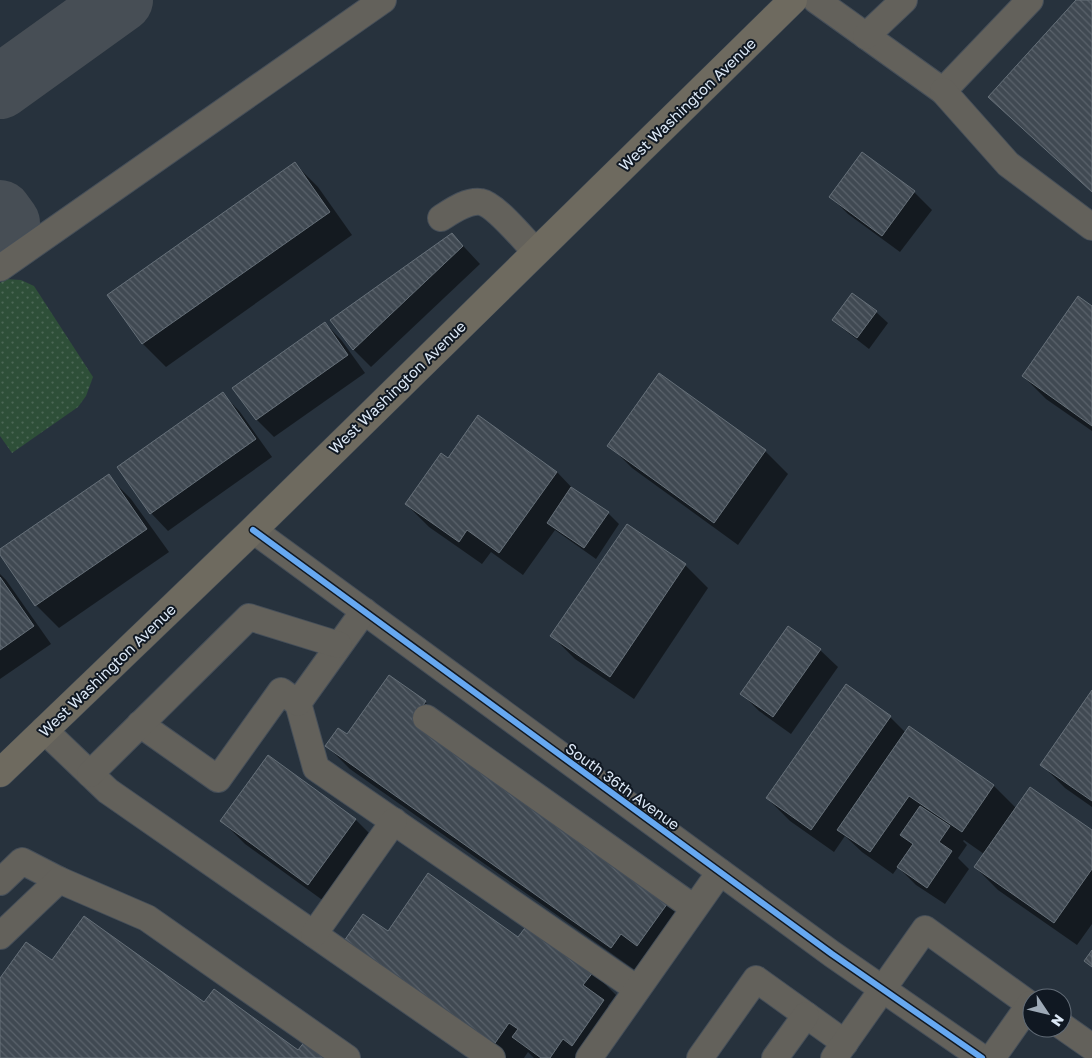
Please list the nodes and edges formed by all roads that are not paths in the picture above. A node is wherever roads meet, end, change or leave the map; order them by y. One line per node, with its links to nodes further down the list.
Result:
1 (383, 0): 11 (street)
2 (793, 0): 10 (main road, West Washington Avenue)
3 (816, 0): 6 (street)
4 (904, 0): 6 (street)
5 (1030, 0): 7 (street)
6 (866, 36): 7 (street)
7 (943, 91): 9 (street)
8 (441, 218): 10 (street)
9 (1092, 227)
10 (536, 252): 12 (main road, West Washington Avenue)
11 (0, 268)
12 (252, 530): 13 (street, South 36th Avenue); 18 (main road, West Washington Avenue)
13 (364, 611): 14 (street); 22 (street, South 36th Avenue)
14 (339, 645): 15 (street); 17 (street)
15 (298, 703): 17 (street); 21 (street)
16 (426, 718): 25 (street)
17 (140, 724): 20 (street)
18 (44, 730): 19 (main road, West Washington Avenue); 20 (street)
19 (2, 768)
20 (90, 774): 26 (street)
21 (394, 821): 26 (street); 28 (street)
22 (720, 872): 25 (street); 29 (street, South 36th Avenue)
23 (59, 880): 24 (street); 27 (street); 36 (street)
24 (0, 882)
25 (694, 908): 28 (street)
26 (314, 934): 37 (street)
27 (0, 936)
28 (637, 989): 38 (street)
29 (882, 989): 30 (street); 35 (street); 41 (street, South 36th Avenue)
30 (1022, 999)
31 (806, 1015): 35 (street); 39 (street); 40 (street)
32 (1022, 1017): 42 (street)
33 (1072, 1033): 34 (street)
34 (1092, 1047)
35 (840, 1050)
36 (347, 1058)
37 (492, 1058)
38 (589, 1058)
39 (700, 1058)
40 (775, 1058)
41 (982, 1058)
42 (992, 1058)

